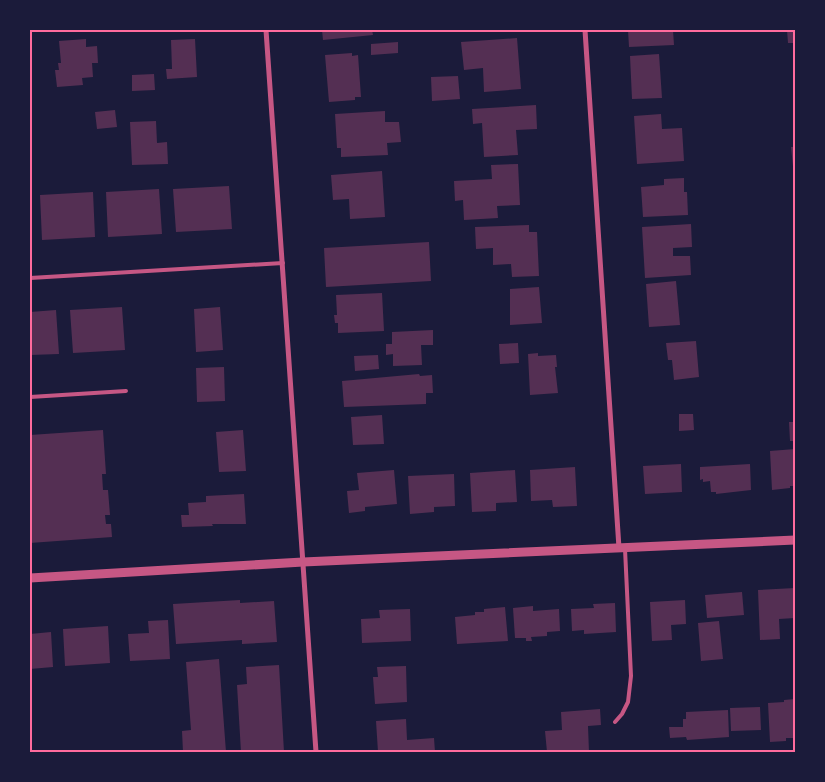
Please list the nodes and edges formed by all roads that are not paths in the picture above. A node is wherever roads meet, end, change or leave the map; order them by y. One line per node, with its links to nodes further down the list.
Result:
1 (266, 30): 3 (street)
2 (586, 30): 8 (street)
3 (282, 263): 4 (lane); 9 (street)
4 (30, 278)
5 (126, 391): 6 (lane)
6 (30, 396)
7 (795, 540): 8 (street)
8 (622, 549): 9 (street); 11 (lane)
9 (303, 562): 10 (street); 12 (street)
10 (30, 578)
11 (615, 722)
12 (316, 752)

